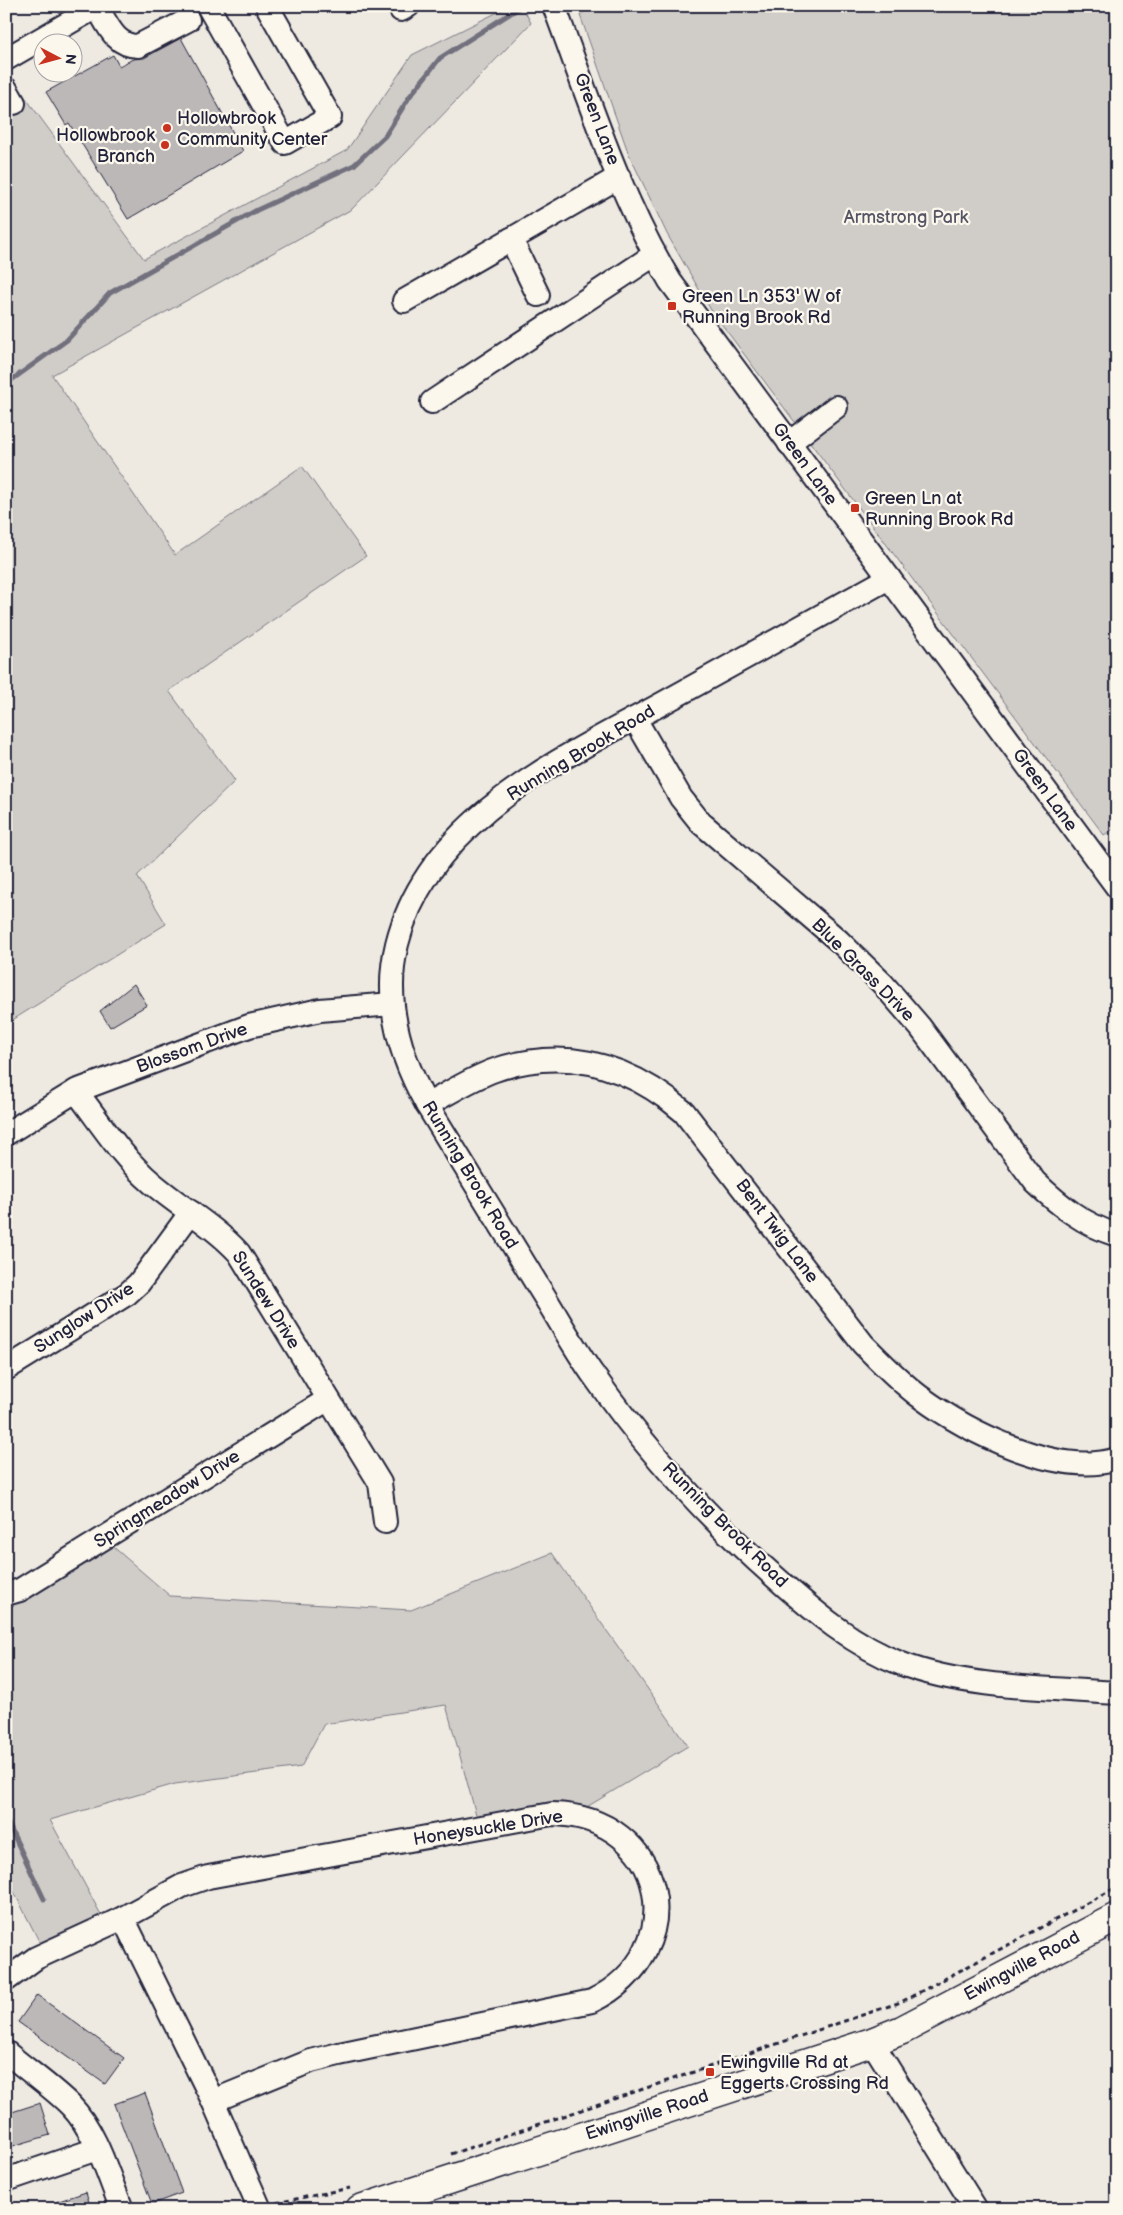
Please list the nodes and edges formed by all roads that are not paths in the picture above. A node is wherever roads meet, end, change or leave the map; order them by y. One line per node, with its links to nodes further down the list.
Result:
1 (208, 6): 2 (street)
2 (267, 6)
3 (554, 6): 7 (street, Green Lane)
4 (98, 7): 5 (street); 6 (street)
5 (188, 20)
6 (6, 59)
7 (619, 177): 8 (street); 9 (street, Green Lane)
8 (511, 240): 10 (street); 11 (street)
9 (654, 255): 12 (street); 14 (street, Green Lane)
10 (538, 294)
11 (404, 301)
12 (432, 402)
13 (836, 407): 14 (street)
14 (789, 443): 15 (street, Green Lane)
15 (890, 578): 16 (street, Running Brook Road); 17 (street, Green Lane)
16 (635, 718): 18 (street, Running Brook Road); 23 (street, Blue Grass Drive)
17 (1117, 887)
18 (392, 1004): 19 (street, Blossom Drive); 20 (street, Running Brook Road)
19 (76, 1091): 21 (street, Blossom Drive); 22 (street, Sundew Drive)
20 (427, 1104): 26 (street, Bent Twig Lane); 29 (street, Running Brook Road)
21 (6, 1134)
22 (191, 1212): 24 (street, Sunglow Drive); 25 (street, Sundew Drive)
23 (1117, 1235)
24 (6, 1368)
25 (327, 1400): 27 (street, Sundew Drive); 28 (street, Springmeadow Drive)
26 (1117, 1459)
27 (385, 1522)
28 (6, 1594)
29 (1117, 1693)
30 (1117, 1917): 33 (main road, Ewingville Road)
31 (123, 1918): 32 (street, Honeysuckle Drive); 35 (street); 35 (street, Honeysuckle Drive)
32 (6, 1980)
33 (872, 2042): 38 (main road, Ewingville Road); 41 (street)
34 (6, 2052): 36 (street)
35 (213, 2101): 39 (street)
36 (97, 2149): 37 (street); 40 (street)
37 (6, 2180)
38 (356, 2198)
39 (264, 2208)
40 (122, 2209)
41 (976, 2209)

